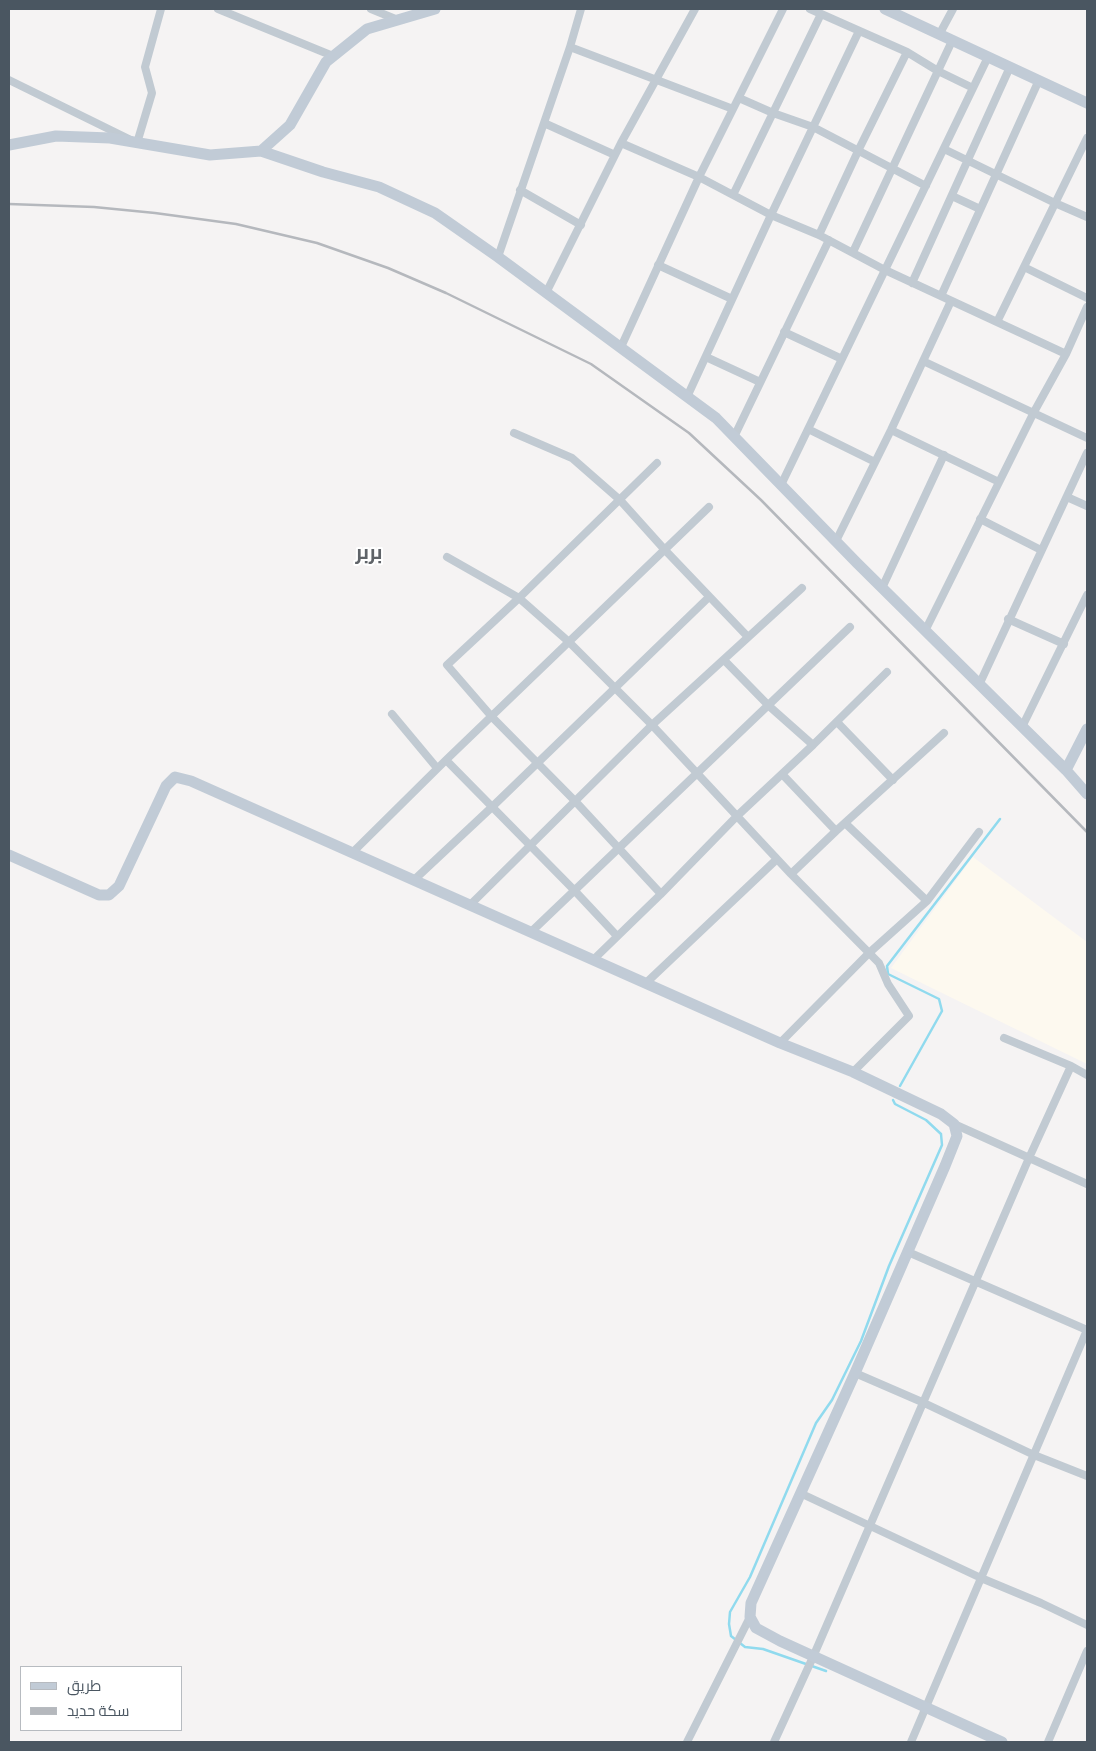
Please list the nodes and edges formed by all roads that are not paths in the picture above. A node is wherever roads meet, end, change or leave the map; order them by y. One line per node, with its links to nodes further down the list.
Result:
1 (161, 9): 34 (street)
2 (218, 9): 19 (street)
3 (371, 9): 13 (street)
4 (434, 9): 13 (street)
5 (581, 9): 17 (street)
6 (695, 9): 24 (street)
7 (783, 9): 27 (street)
8 (810, 9): 12 (street)
9 (885, 9): 11 (street)
10 (952, 9): 15 (street)
11 (904, 13): 15 (street)
12 (821, 14): 14 (street); 30 (street)
13 (398, 20): 19 (street)
14 (859, 31): 18 (street); 32 (street)
15 (938, 35): 16 (street)
16 (952, 41): 20 (street); 22 (street)
17 (570, 47): 24 (street); 31 (street)
18 (907, 52): 22 (street); 37 (street)
19 (333, 56): 39 (street)
20 (988, 57): 21 (street); 26 (street)
21 (1010, 68): 25 (street); 41 (street)
22 (938, 71): 26 (street); 42 (street)
23 (9, 80): 34 (street)
24 (656, 80): 29 (street); 35 (street)
25 (1038, 80): 28 (street); 43 (street)
26 (973, 88): 38 (street)
27 (739, 98): 29 (street); 30 (street)
28 (1087, 102)
29 (733, 109): 44 (street)
30 (773, 113): 32 (street); 47 (street)
31 (544, 123): 40 (street); 46 (street)
32 (813, 127): 37 (street); 51 (street)
33 (1087, 138): 49 (street)
34 (137, 143): 36 (street); 39 (street)
35 (621, 143): 40 (street); 44 (street)
36 (9, 145)
37 (859, 149): 42 (street); 54 (street)
38 (944, 149): 41 (street); 45 (street)
39 (261, 151): 57 (street)
40 (615, 155): 53 (street)
41 (968, 161): 43 (street); 48 (street)
42 (892, 168): 45 (street); 56 (street)
43 (996, 174): 49 (street); 50 (street)
44 (699, 176): 47 (street); 58 (street)
45 (926, 186): 60 (street)
46 (520, 190): 53 (street); 57 (street)
47 (733, 195): 51 (street)
48 (952, 196): 50 (street); 61 (street)
49 (1055, 203): 52 (street); 59 (street)
50 (980, 209): 63 (street)
51 (771, 215): 54 (street); 65 (street)
52 (1087, 217)
53 (581, 225): 62 (street)
54 (819, 235): 55 (street)
55 (829, 240): 56 (street); 69 (street)
56 (853, 252): 60 (street)
57 (498, 257): 62 (street)
58 (658, 265): 65 (street); 70 (street)
59 (1024, 267): 64 (street); 68 (street)
60 (885, 270): 61 (street); 73 (street)
61 (912, 283): 63 (street)
62 (546, 293): 70 (street)
63 (940, 296): 66 (street)
64 (1087, 298)
65 (732, 300): 72 (street)
66 (951, 301): 68 (street); 74 (street)
67 (1087, 306): 71 (street)
68 (997, 322): 71 (street)
69 (784, 332): 73 (street); 75 (street)
70 (621, 347): 76 (street)
71 (1066, 354): 77 (street)
72 (706, 357): 75 (street); 76 (street)
73 (842, 359): 78 (street)
74 (923, 361): 77 (street); 79 (street)
75 (760, 382): 81 (street)
76 (687, 397): 81 (street)
77 (1034, 412): 82 (street); 87 (street)
78 (808, 429): 85 (street); 88 (street)
79 (891, 430): 84 (street); 85 (street)
80 (514, 433): 90 (street)
81 (734, 437): 88 (street)
82 (1087, 438)
83 (1087, 453): 89 (street)
84 (944, 455): 87 (street); 99 (street)
85 (875, 462): 94 (street)
86 (657, 463): 90 (street)
87 (999, 482): 93 (street)
88 (781, 485): 94 (street)
89 (1067, 497): 91 (street); 96 (street)
90 (620, 500): 95 (street); 102 (street)
91 (1087, 506)
92 (709, 507): 95 (street)
93 (980, 520): 96 (street); 106 (street)
94 (836, 541): 99 (street)
95 (664, 549): 101 (street); 108 (street)
96 (1041, 550): 104 (street)
97 (447, 557): 102 (street)
98 (802, 588): 107 (street)
99 (882, 588): 106 (street)
100 (1087, 595): 103 (street)
101 (709, 596): 107 (street); 113 (street)
102 (520, 598): 108 (street); 116 (street)
103 (1084, 610): 109 (street)
104 (1008, 619): 109 (street); 112 (street)
105 (850, 626): 114 (street)
106 (925, 631): 112 (street)
107 (748, 637): 110 (street)
108 (569, 642): 113 (street); 116 (street)
109 (1064, 644): 119 (street)
110 (724, 660): 114 (street); 118 (street)
111 (886, 672): 117 (street)
112 (978, 684): 119 (street)
113 (614, 687): 118 (street); 124 (street)
114 (769, 706): 122 (street); 127 (street)
115 (392, 714): 125 (street)
116 (492, 717): 123 (street); 124 (street)
117 (837, 722): 122 (street); 129 (street)
118 (652, 725): 127 (street); 131 (street)
119 (1022, 727): 126 (street)
120 (1087, 729): 126 (street)
121 (944, 734): 129 (street)
122 (813, 745): 128 (street)
123 (446, 760): 125 (street); 132 (street)
124 (537, 762): 131 (street); 132 (street)
125 (437, 768): 139 (street)
126 (1066, 770): 130 (street)
127 (698, 773): 133 (street); 138 (street)
128 (782, 774): 133 (street); 135 (street)
129 (893, 780): 134 (street)
130 (1087, 794)
131 (575, 801): 137 (street); 138 (street)
132 (492, 807): 137 (street); 143 (street)
133 (738, 816): 141 (street); 145 (street)
134 (845, 823): 135 (street); 146 (street)
135 (836, 831): 142 (street)
136 (979, 832): 146 (street)
137 (529, 846): 144 (street); 147 (street)
138 (618, 848): 144 (street); 145 (street)
139 (352, 852): 140 (street); 143 (street)
140 (9, 855)
141 (777, 859): 142 (street); 152 (street)
142 (791, 874): 150 (street)
143 (414, 880): 147 (street)
144 (574, 890): 148 (street); 149 (street)
145 (661, 894): 149 (street)
146 (927, 901): 150 (street)
147 (470, 905): 148 (street)
148 (531, 932): 151 (street)
149 (617, 936): 151 (street)
150 (869, 953): 154 (street); 156 (street)
151 (593, 960): 152 (street)
152 (646, 983): 154 (street)
153 (1004, 1038): 155 (street)
154 (780, 1042): 156 (street)
155 (1071, 1066): 157 (street); 159 (street)
156 (853, 1072): 158 (street)
157 (1087, 1075)
158 (954, 1124): 159 (street); 161 (street)
159 (1029, 1158): 160 (street); 162 (street)
160 (1087, 1184)
161 (908, 1252): 162 (street); 164 (street)
162 (975, 1282): 163 (street); 165 (street)
163 (1087, 1330): 166 (street)
164 (855, 1373): 165 (street); 168 (street)
165 (922, 1402): 166 (street); 169 (street)
166 (1034, 1454): 167 (street); 170 (street)
167 (1087, 1476)
168 (800, 1493): 169 (street); 171 (street)
169 (870, 1524): 170 (street); 174 (street)
170 (981, 1578): 172 (street); 175 (street)
171 (750, 1617): 174 (street); 176 (street)
172 (1087, 1625)
173 (1087, 1651): 180 (street)
174 (812, 1657): 175 (street); 177 (street)
175 (926, 1708): 178 (street); 179 (street)
176 (687, 1742)
177 (774, 1742)
178 (911, 1742)
179 (1002, 1742)
180 (1048, 1742)

